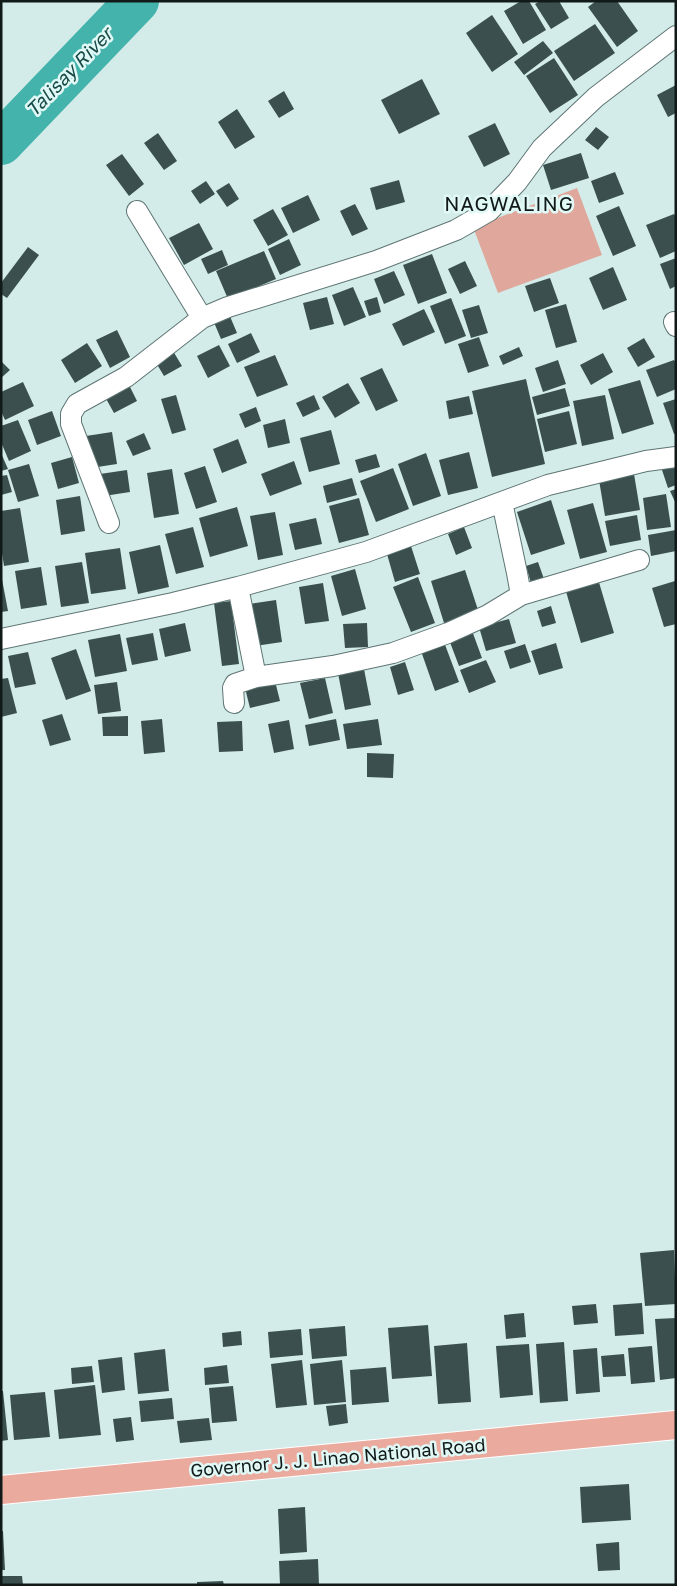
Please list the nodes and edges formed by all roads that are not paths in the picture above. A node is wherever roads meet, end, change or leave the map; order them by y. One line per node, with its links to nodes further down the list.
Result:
1 (676, 36): 3 (street)
2 (137, 211): 3 (street)
3 (202, 318): 6 (street)
4 (676, 457): 5 (street)
5 (502, 502): 8 (street); 9 (street)
6 (110, 523)
7 (639, 560): 9 (street)
8 (238, 587): 10 (street); 11 (street)
9 (521, 595): 11 (street)
10 (1, 639)
11 (256, 677): 12 (street)
12 (234, 703)
13 (676, 1425): 14 (main road, Governor J. J. Linao National Road)
14 (1, 1490)

